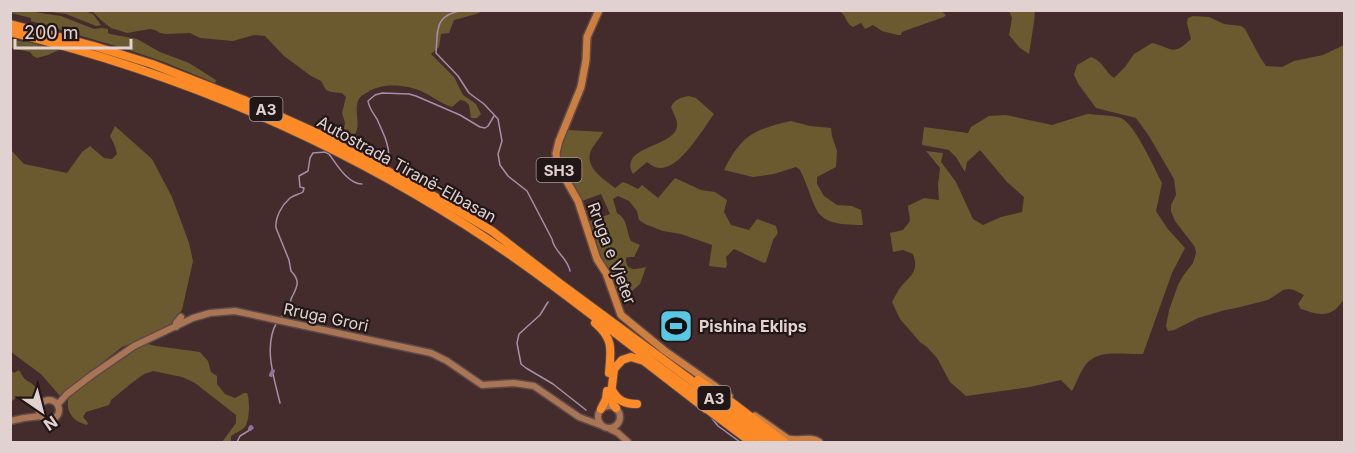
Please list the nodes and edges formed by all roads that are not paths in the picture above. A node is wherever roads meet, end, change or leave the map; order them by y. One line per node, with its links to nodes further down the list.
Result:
1 (600, 10): 25 (main road, Rruga e Vjeter / SH3)
2 (10, 24): 7 (highway, Autostrada Tiranë-Elbasan / A3)
3 (10, 32): 4 (highway, Autostrada Tiranë-Elbasan / A3)
4 (563, 293): 8 (highway, Autostrada Tiranë-Elbasan / A3); 14 (highway)
5 (182, 317): 6 (main road)
6 (176, 327): 10 (main road, Rruga Grori); 16 (main road, Rruga Grori)
7 (653, 353): 23 (highway, Autostrada Tiranë-Elbasan / A3); 24 (highway)
8 (655, 363): 13 (highway); 22 (highway, Autostrada Tiranë-Elbasan / A3)
9 (612, 387): 11 (highway); 12 (highway); 13 (highway)
10 (56, 403): 15 (main road); 15 (main road)
11 (637, 404)
12 (616, 408): 14 (main road); 17 (main road)
13 (706, 409): 21 (highway)
14 (601, 410): 16 (main road); 19 (main road)
15 (40, 413): 18 (main road)
16 (582, 418): 19 (main road, Rruga Grori)
17 (620, 419): 19 (main road); 20 (main road)
18 (10, 421)
19 (605, 428): 20 (main road, Rruga Grori)
20 (628, 442)
21 (751, 442)
22 (764, 442)
23 (775, 442)
24 (784, 442)
25 (819, 442)

